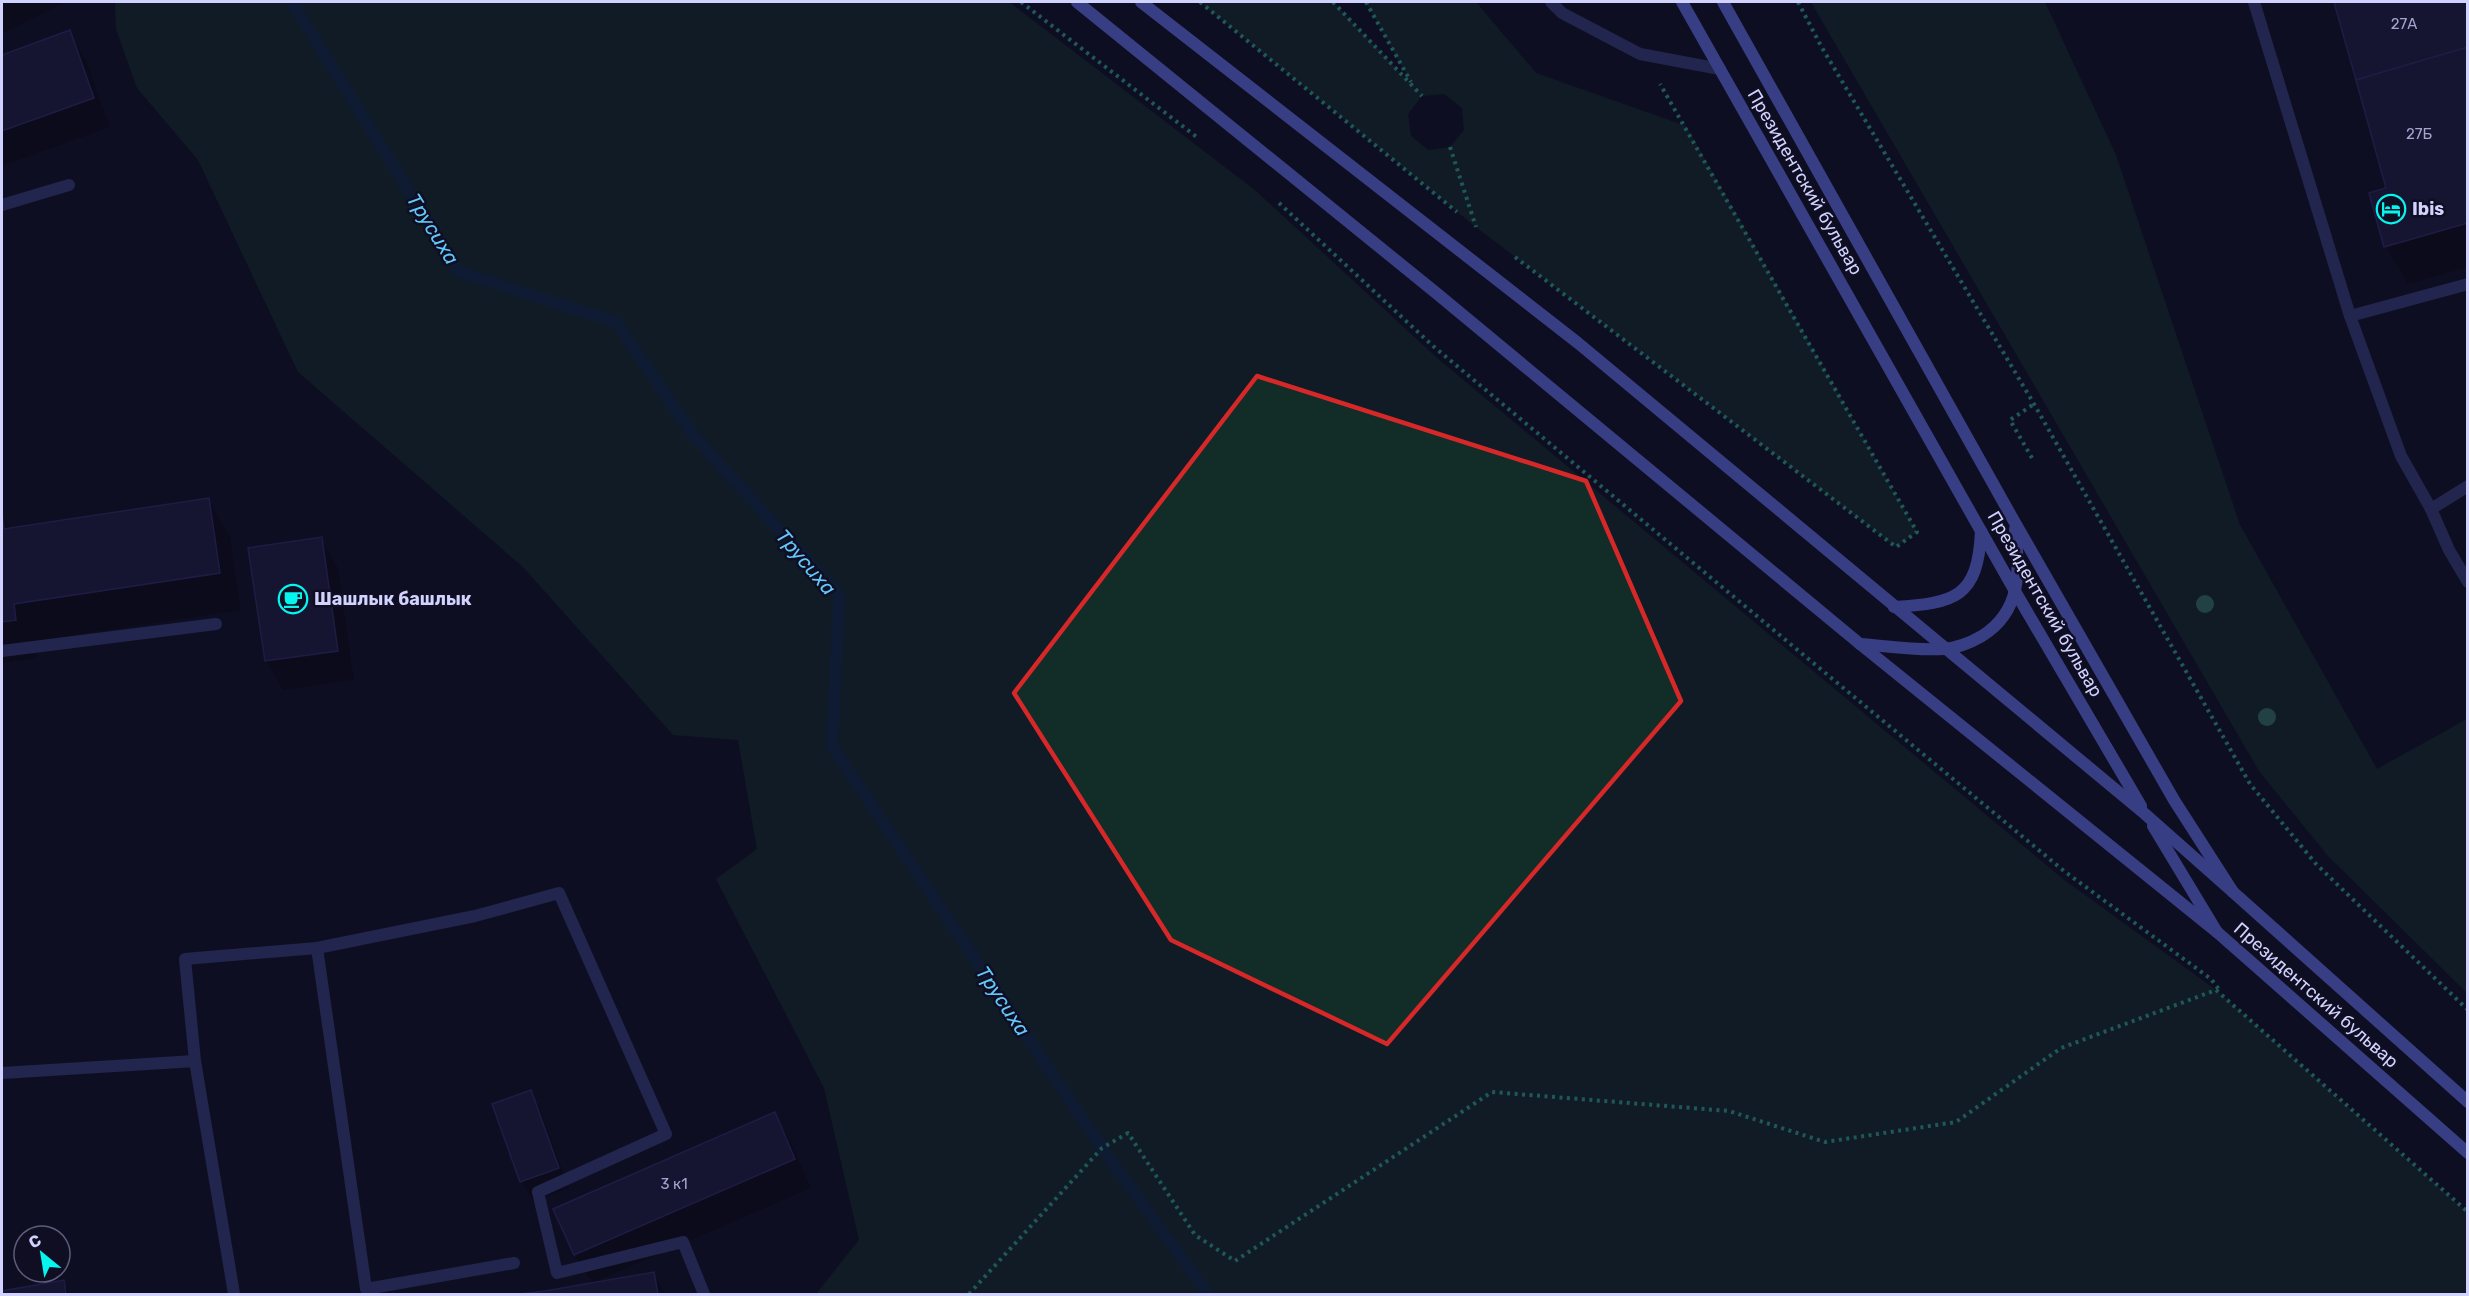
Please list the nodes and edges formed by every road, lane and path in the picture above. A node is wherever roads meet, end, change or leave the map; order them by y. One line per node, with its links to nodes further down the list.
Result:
1 (1021, 2): 16 (path)
2 (1077, 2): 38 (main road)
3 (1141, 2): 36 (main road)
4 (1200, 2): 21 (path)
5 (1333, 2): 13 (path)
6 (1366, 2): 13 (path)
7 (1551, 2): 12 (street)
8 (1682, 2): 12 (main road, Президентский бульвар)
9 (1723, 2): 32 (main road, Президентский бульвар)
10 (1798, 2): 28 (path)
11 (2254, 2): 27 (street)
12 (1720, 69): 33 (main road, Президентский бульвар)
13 (1414, 88): 14 (path)
14 (1422, 96)
15 (1674, 107): 25 (path)
16 (1204, 142)
17 (1450, 147): 23 (path)
18 (69, 185): 20 (street)
19 (1277, 201): 45 (path)
20 (2, 205)
21 (1458, 212)
22 (1467, 220): 23 (path)
23 (1476, 227): 24 (path)
24 (1486, 235)
25 (1515, 256)
26 (2468, 284): 27 (street)
27 (2350, 316): 31 (street)
28 (2034, 405): 29 (path); 46 (path)
29 (2032, 458)
30 (2468, 486): 31 (street)
31 (2431, 509): 34 (street)
32 (2014, 521): 35 (main road); 42 (main road, Президентский бульвар)
33 (1981, 530): 35 (main road, Президентский бульвар); 36 (main road)
34 (2468, 582)
35 (2016, 592): 39 (main road); 41 (main road, Президентский бульвар)
36 (1894, 608): 39 (main road)
37 (216, 624): 40 (street)
38 (1860, 645): 39 (main road); 43 (main road)
39 (1944, 649): 41 (main road)
40 (2, 651)
41 (2145, 814): 42 (main road); 43 (main road, Президентский бульвар)
42 (2234, 892): 49 (main road, Президентский бульвар)
43 (2217, 932): 50 (main road, Президентский бульвар)
44 (317, 948): 47 (street); 52 (street); 54 (street)
45 (2224, 996): 51 (path); 55 (path)
46 (2468, 1010)
47 (195, 1061): 48 (street); 53 (street)
48 (2, 1073)
49 (2468, 1102)
50 (2468, 1153)
51 (2468, 1212)
52 (514, 1263)
53 (234, 1294)
54 (704, 1294)
55 (969, 1294)

